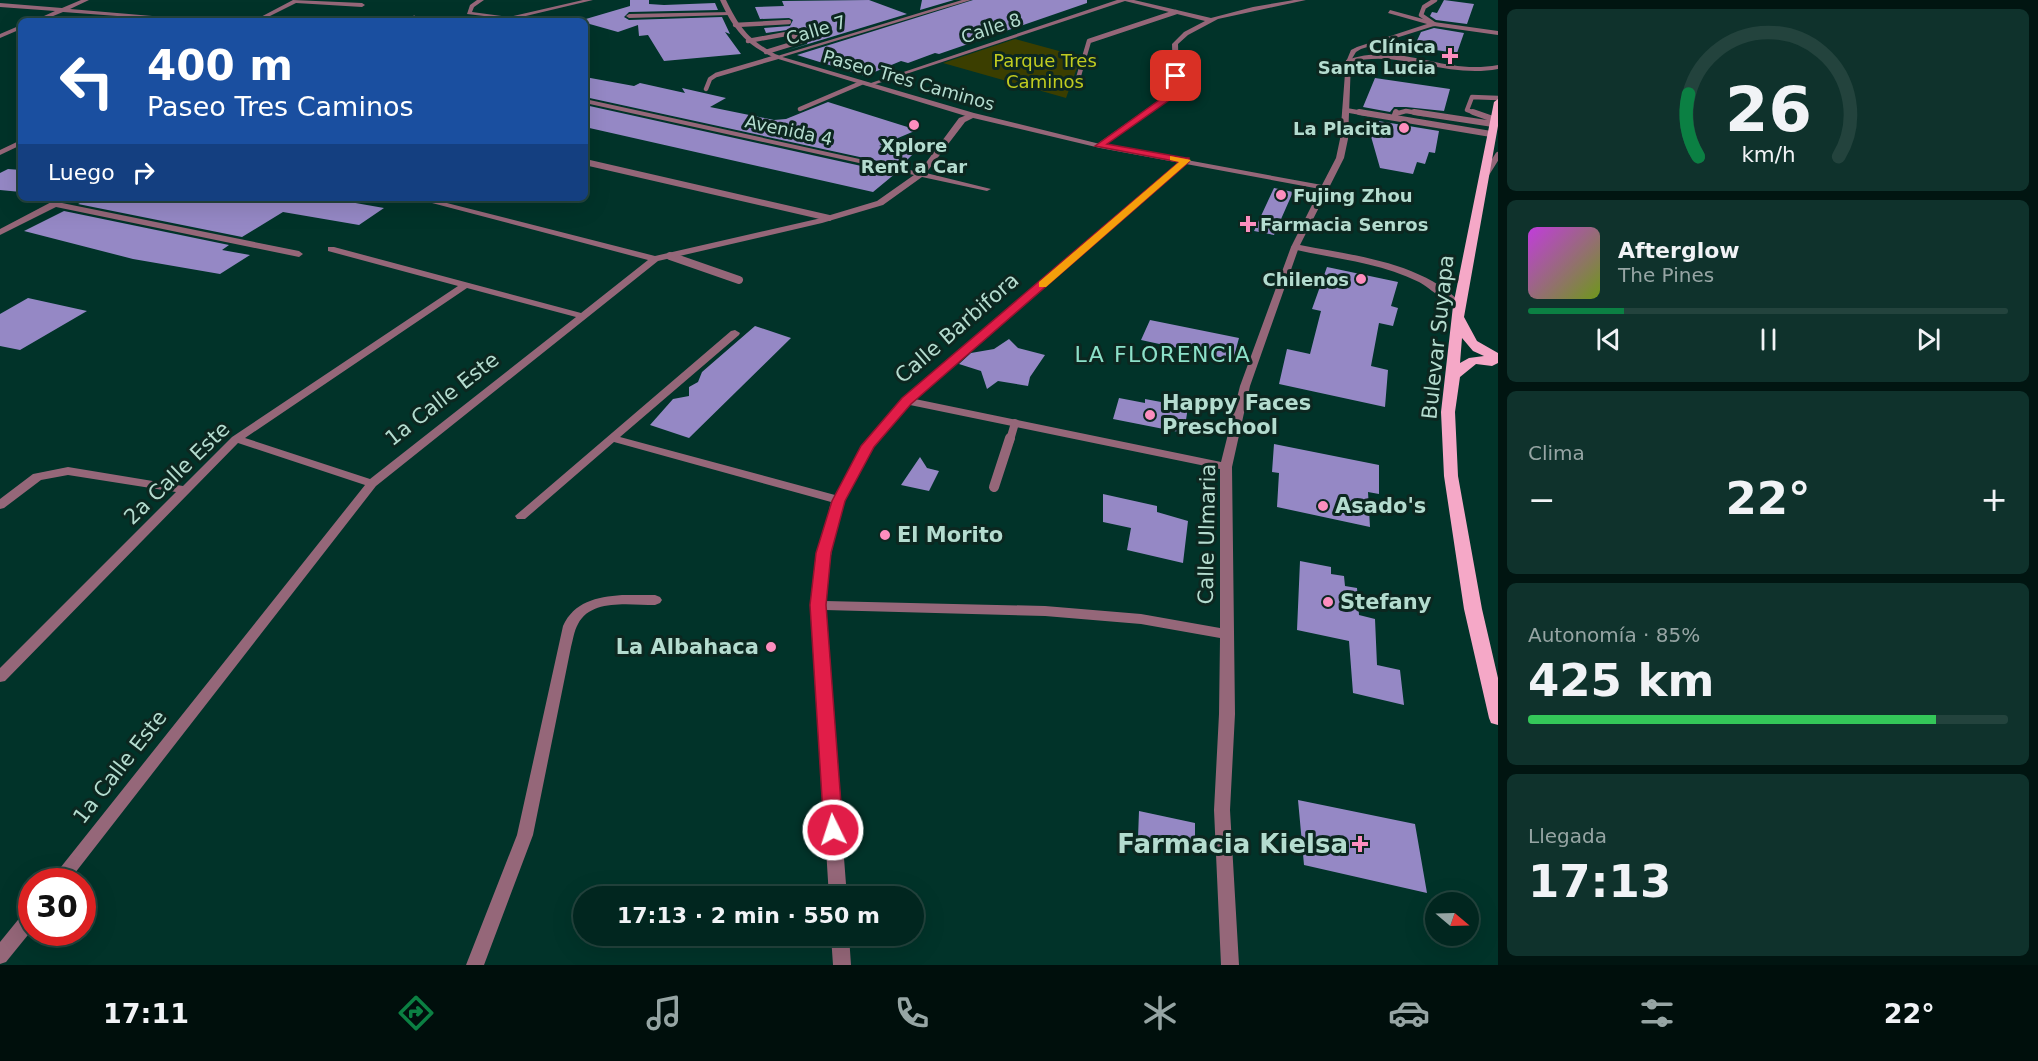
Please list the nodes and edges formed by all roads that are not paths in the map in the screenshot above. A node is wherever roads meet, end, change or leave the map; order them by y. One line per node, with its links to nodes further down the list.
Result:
1 (86, 0): 12 (street)
2 (296, 0): 11 (street); 21 (street)
3 (481, 0): 15 (street)
4 (590, 0): 18 (street)
5 (723, 0): 16 (street, Paseo Tres Caminos)
6 (968, 0): 32 (street, Calle 7)
7 (1125, 0): 13 (street); 36 (street, Calle 8)
8 (1303, 0): 23 (street)
9 (1435, 0): 25 (lane)
10 (0, 5): 12 (street)
11 (362, 5)
12 (62, 10): 19 (street); 20 (street)
13 (1176, 12): 23 (street); 35 (lane)
14 (1390, 12): 25 (street)
15 (469, 13): 18 (street); 22 (street)
16 (729, 13): 17 (street); 26 (street, Paseo Tres Caminos)
17 (629, 16)
18 (507, 17)
19 (43, 18)
20 (168, 18)
21 (262, 18)
22 (462, 18)
23 (1210, 20): 46 (street)
24 (789, 22): 26 (lane)
25 (1434, 24): 28 (street); 33 (street)
26 (735, 25): 30 (street, Paseo Tres Caminos)
27 (18, 28): 29 (street)
28 (1498, 33)
29 (0, 36)
30 (748, 41): 31 (street, Paseo Tres Caminos); 31 (lane)
31 (766, 52): 32 (street, Paseo Tres Caminos)
32 (777, 57): 36 (street, Paseo Tres Caminos); 37 (lane)
33 (1348, 61): 34 (street); 41 (street, Calle Ulmaria)
34 (1498, 66)
35 (1077, 82)
36 (864, 84): 40 (lane); 42 (street, Paseo Tres Caminos)
37 (706, 89)
38 (1498, 100): 44 (main road, Bulevar Suyapa); 44 (lane)
39 (588, 101): 52 (street, Avenida 4)
40 (800, 109)
41 (1345, 110): 43 (lane); 54 (street, Calle Ulmaria)
42 (972, 115): 46 (street, Paseo Tres Caminos); 52 (street, 1a Calle Este)
43 (1394, 118): 44 (lane); 44 (lane)
44 (1492, 126): 53 (main road, Bulevar Suyapa)
45 (18, 144): 47 (street)
46 (1100, 146): 50 (street, Paseo Tres Caminos)
47 (0, 153): 48 (street)
48 (18, 155)
49 (1498, 155): 53 (lane)
50 (1186, 160): 54 (street, Paseo Tres Caminos); 74 (street, Calle Barbifora)
51 (588, 163): 59 (lane)
52 (921, 174): 55 (street, Avenida 4); 59 (street, 1a Calle Este)
53 (1481, 183): 68 (main road, Bulevar Suyapa)
54 (1326, 188): 61 (street, Calle Ulmaria)
55 (987, 189)
56 (60, 201): 58 (street)
57 (429, 201): 65 (street)
58 (55, 204): 60 (street); 63 (street)
59 (829, 218): 64 (street, 1a Calle Este)
60 (0, 232)
61 (1295, 247): 68 (street); 78 (street, Calle Ulmaria)
62 (331, 249): 67 (street)
63 (299, 254)
64 (670, 256): 65 (street, 1a Calle Este); 66 (lane)
65 (655, 259): 69 (street, 1a Calle Este)
66 (739, 280)
67 (465, 285): 69 (street); 77 (street, 2a Calle Este)
68 (1458, 311): 71 (main road); 73 (main road, Bulevar Suyapa)
69 (583, 316): 79 (street, 1a Calle Este)
70 (735, 333): 76 (street)
71 (1498, 357)
72 (1498, 364): 73 (main road)
73 (1451, 380): 89 (main road, Bulevar Suyapa)
74 (907, 401): 75 (street); 82 (street, Calle Barbifora)
75 (1015, 423): 78 (street); 80 (lane)
76 (611, 438): 82 (street); 84 (street)
77 (236, 439): 79 (street); 81 (street, 2a Calle Este)
78 (1226, 467): 87 (street, Calle Ulmaria)
79 (372, 483): 90 (street, 1a Calle Este)
80 (994, 487)
81 (186, 490): 83 (street); 88 (street, 2a Calle Este)
82 (838, 501): 86 (street, Calle Barbifora)
83 (0, 505)
84 (521, 516)
85 (655, 600): 95 (street)
86 (818, 605): 87 (street); 91 (street, Calle Barbifora)
87 (1227, 634): 97 (street, Calle Ulmaria)
88 (0, 677)
89 (1498, 718)
90 (69, 868)
91 (837, 886)
92 (18, 934): 94 (street)
93 (841, 946): 96 (street)
94 (0, 956)
95 (475, 965)
96 (842, 965)
97 (1230, 965)

